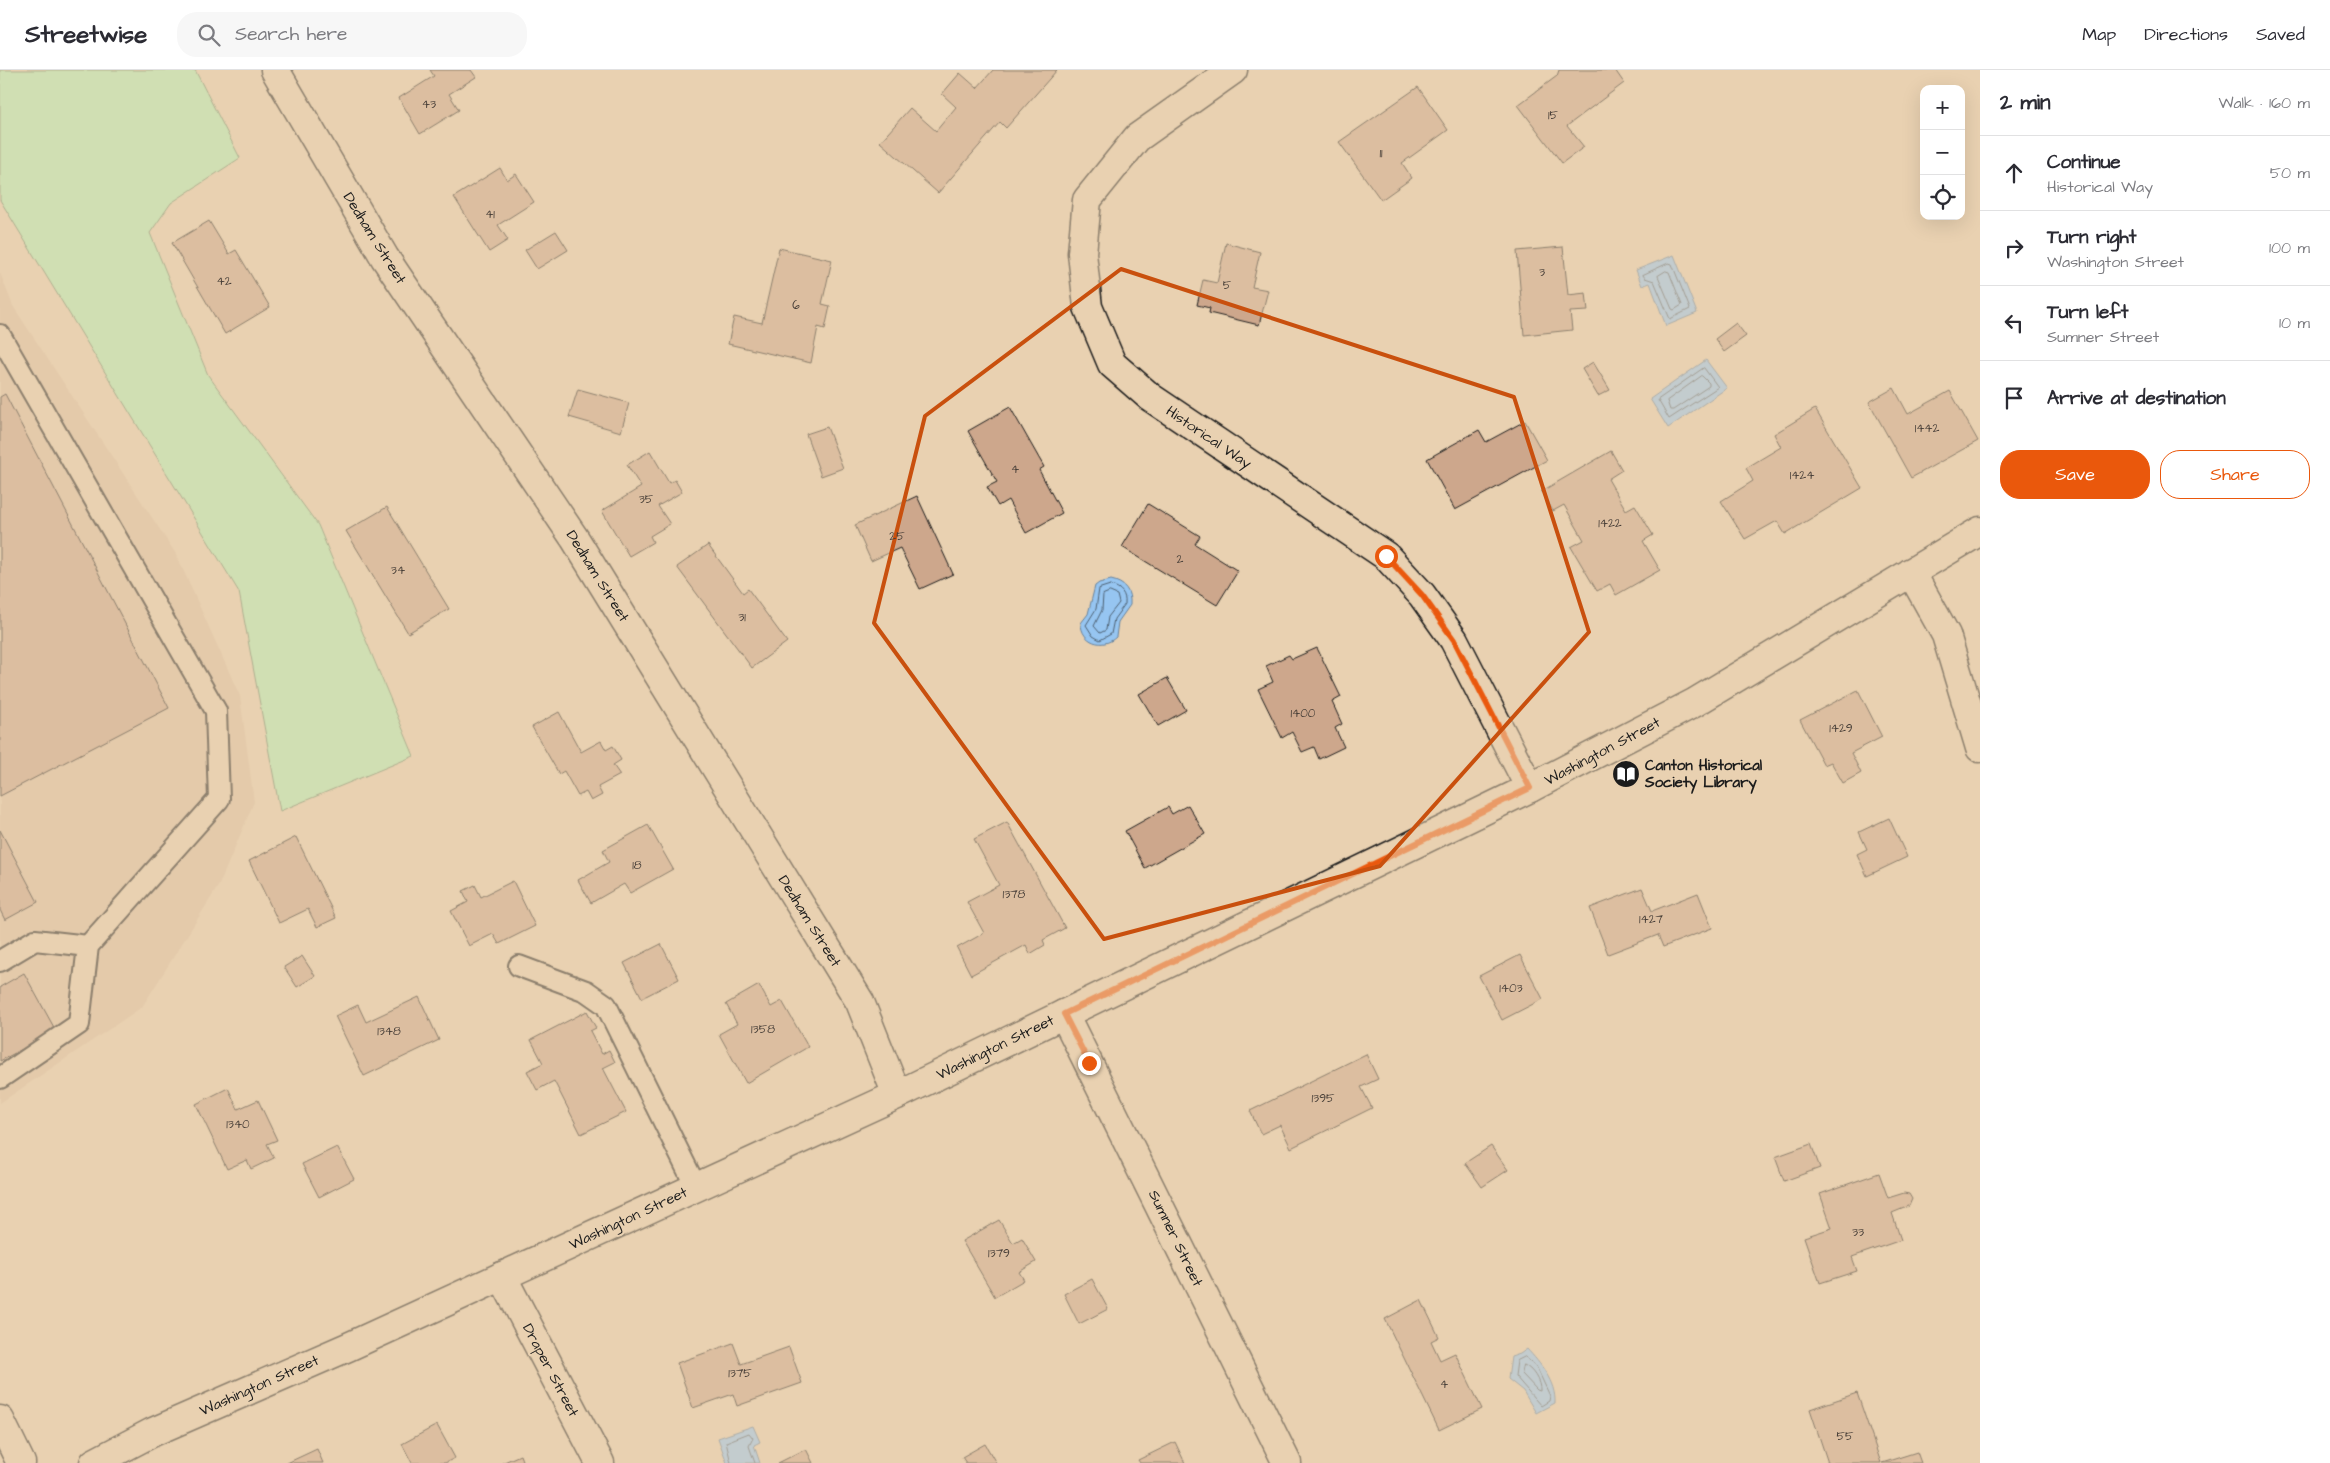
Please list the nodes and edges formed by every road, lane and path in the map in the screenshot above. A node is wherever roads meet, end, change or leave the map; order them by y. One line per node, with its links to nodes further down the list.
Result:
1 (275, 70): 13 (main road, Dedham Street)
2 (1232, 70): 7 (main road, Historical Way)
3 (0, 336): 8 (lane)
4 (1980, 531): 5 (main road, Washington Street)
5 (1910, 572): 6 (main road); 7 (main road, Washington Street)
6 (1980, 748)
7 (1530, 788): 11 (main road, Washington Street)
8 (88, 946): 9 (lane); 12 (lane)
9 (0, 962)
10 (519, 966): 14 (lane)
11 (1064, 1014): 13 (main road, Washington Street); 20 (main road, Sumner Street)
12 (0, 1078)
13 (897, 1095): 14 (main road, Washington Street)
14 (696, 1187): 15 (main road, Washington Street)
15 (502, 1276): 18 (main road, Washington Street); 19 (main road, Draper Street)
16 (0, 1420): 17 (main road)
17 (21, 1463)
18 (94, 1463)
19 (600, 1463)
20 (1287, 1463)

